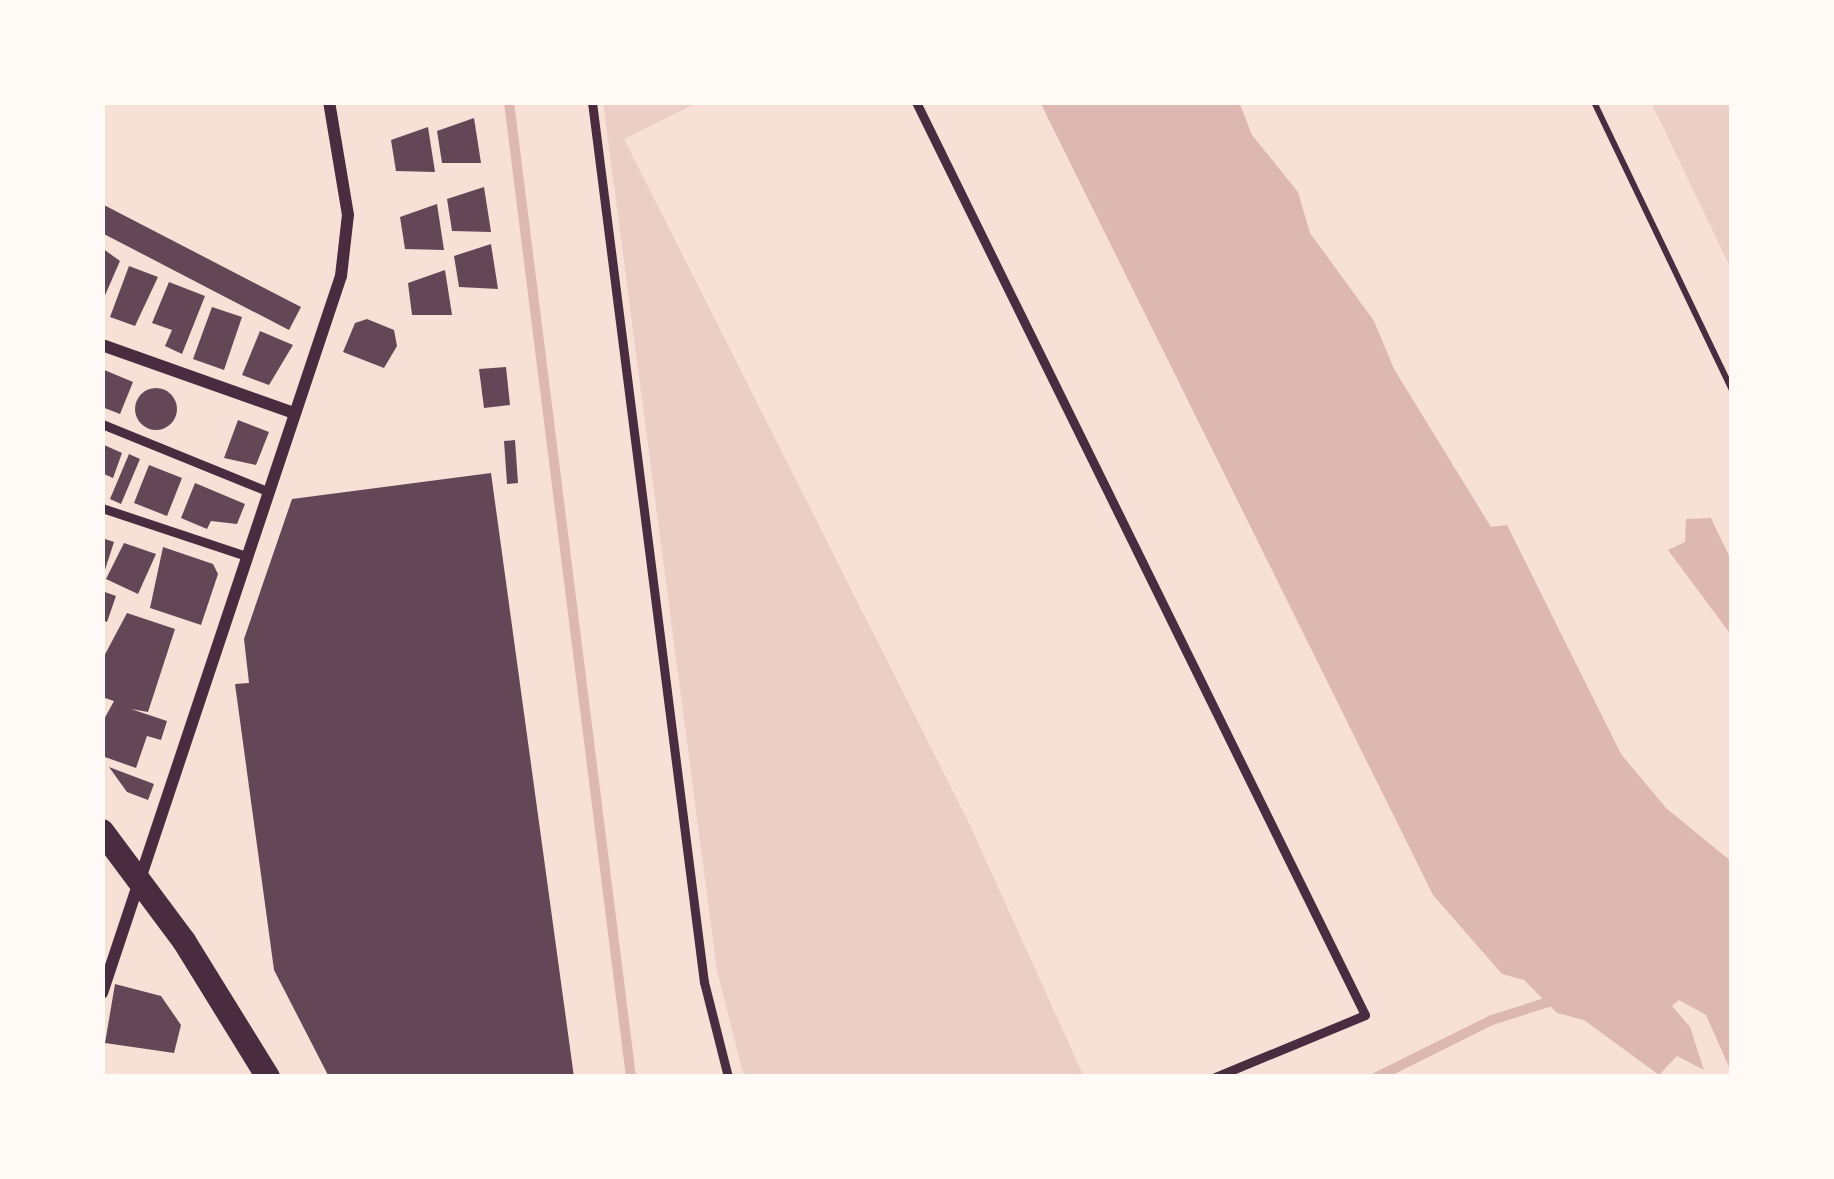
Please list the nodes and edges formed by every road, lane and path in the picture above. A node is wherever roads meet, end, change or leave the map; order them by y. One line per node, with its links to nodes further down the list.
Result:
1 (329, 102): 7 (street)
2 (592, 102): 16 (lane)
3 (916, 102): 17 (lane)
4 (1594, 102): 6 (path)
5 (102, 345): 7 (street)
6 (1732, 390)
7 (294, 413): 9 (street)
8 (102, 424): 9 (lane)
9 (267, 491): 11 (street)
10 (102, 508): 11 (lane)
11 (246, 556): 13 (street)
12 (102, 831): 13 (main road)
13 (137, 875): 14 (street); 15 (main road)
14 (102, 993)
15 (268, 1077)
16 (728, 1077)
17 (1215, 1077)

